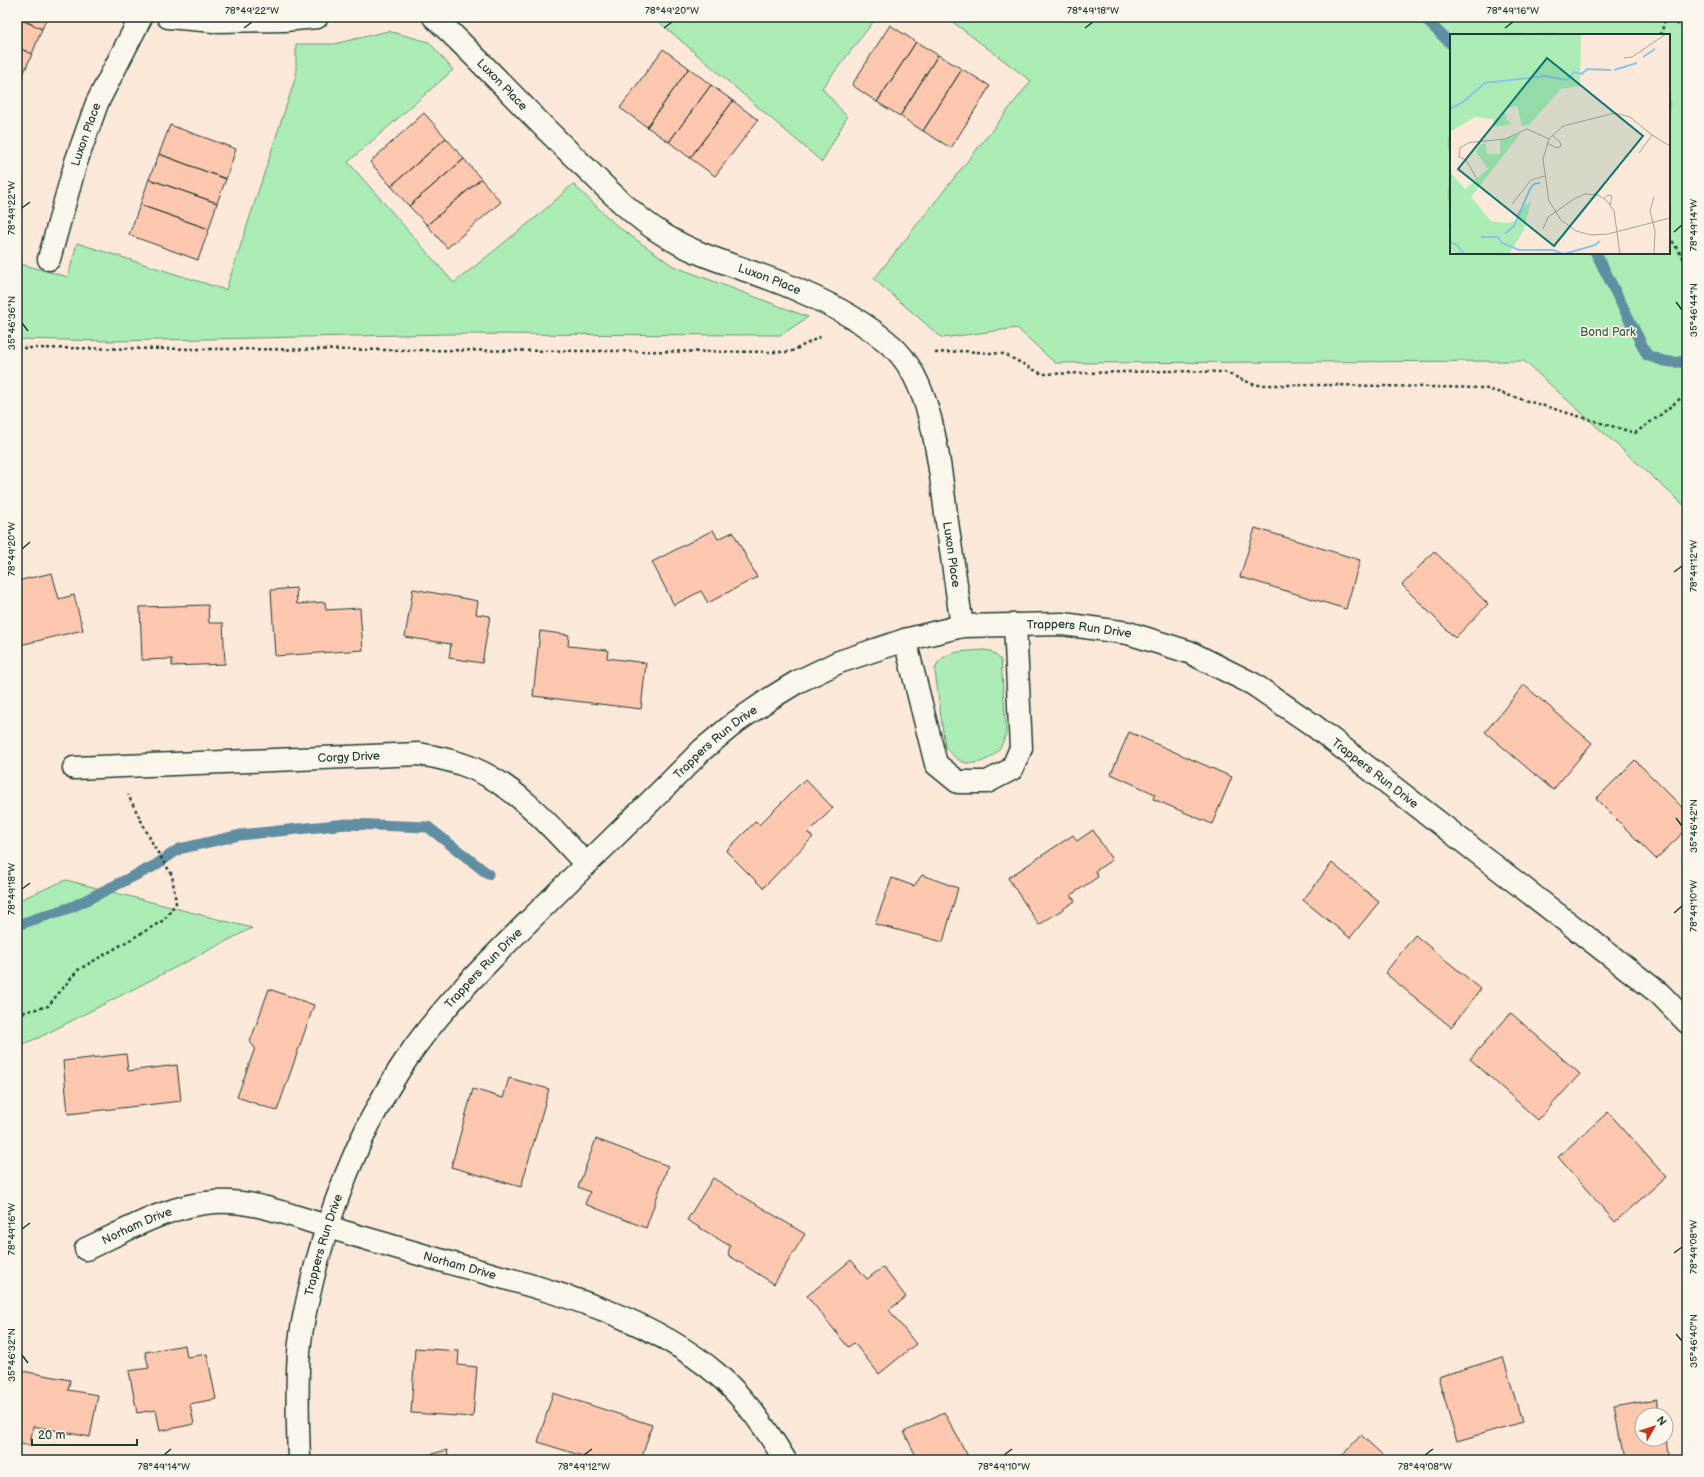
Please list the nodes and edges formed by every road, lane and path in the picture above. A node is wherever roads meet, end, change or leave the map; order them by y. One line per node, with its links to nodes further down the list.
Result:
1 (141, 17): 9 (street, Luxon Place)
2 (168, 17): 3 (street)
3 (317, 17)
4 (434, 17): 11 (street, Luxon Place)
5 (1664, 18): 6 (path); 7 (path)
6 (1687, 28)
7 (1661, 34)
8 (1670, 238): 10 (path)
9 (49, 259)
10 (1687, 264)
11 (855, 319): 12 (path); 13 (street, Luxon Place)
12 (17, 348)
13 (900, 356): 14 (path); 16 (street, Luxon Place)
14 (1687, 394)
15 (1015, 625): 16 (street, Trappers Run Drive); 17 (street, Trappers Run Drive); 22 (street, Trappers Run Drive)
16 (962, 626): 17 (street, Trappers Run Drive)
17 (905, 640): 20 (street, Trappers Run Drive)
18 (113, 766): 19 (street, Corgy Drive); 20 (street, Corgy Drive); 21 (path)
19 (74, 768)
20 (586, 864): 23 (street, Trappers Run Drive)
21 (17, 1014)
22 (1687, 1022)
23 (327, 1227): 24 (street, Norham Drive); 25 (street, Trappers Run Drive); 26 (street, Norham Drive)
24 (86, 1249)
25 (299, 1460)
26 (786, 1460)

